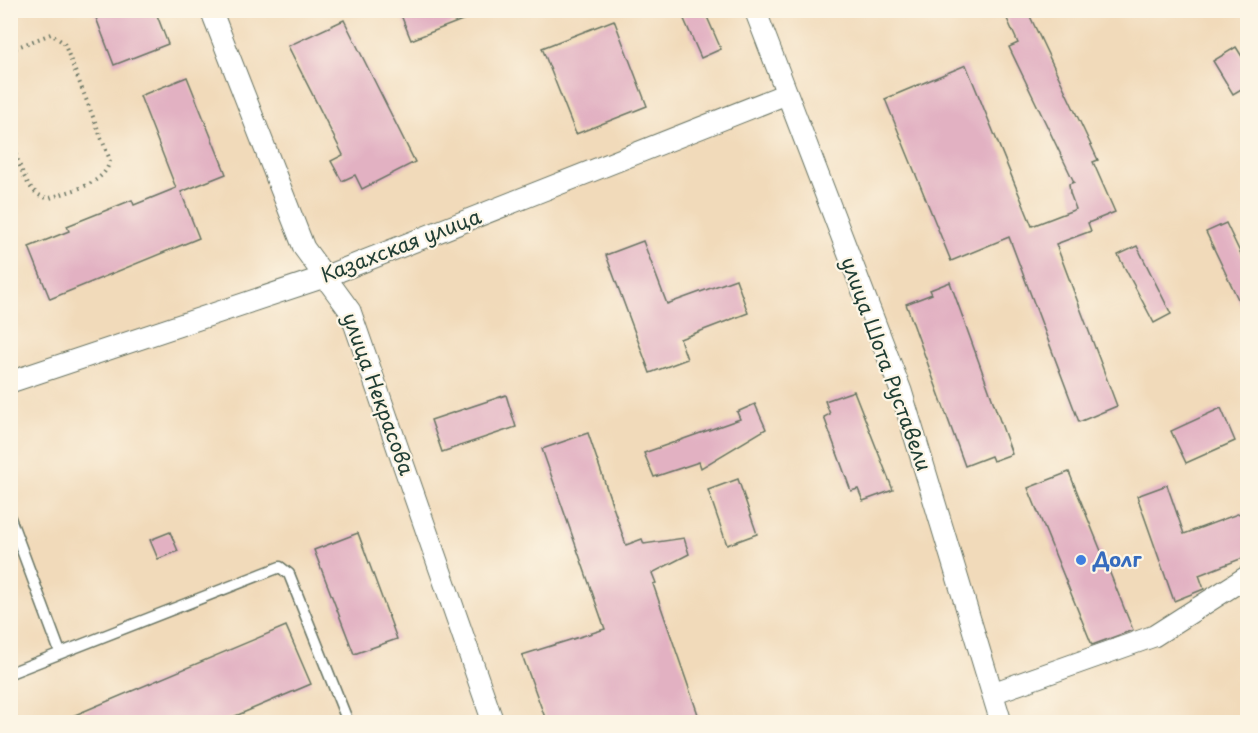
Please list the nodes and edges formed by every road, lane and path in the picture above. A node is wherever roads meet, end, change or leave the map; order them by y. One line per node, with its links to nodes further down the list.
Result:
1 (211, 10): 6 (street, улица Некрасова)
2 (755, 10): 4 (street, улица Шота Руставели)
3 (10, 50): 5 (path)
4 (786, 94): 6 (street, Казахская улица); 12 (street, улица Шота Руставели)
5 (10, 137)
6 (324, 277): 7 (street, Казахская улица); 14 (street, улица Некрасова)
7 (10, 382)
8 (10, 518): 10 (lane)
9 (1248, 576): 12 (street)
10 (60, 652): 11 (lane); 13 (lane)
11 (10, 673)
12 (993, 693): 15 (street, улица Шота Руставели)
13 (348, 723)
14 (493, 723)
15 (1001, 723)

